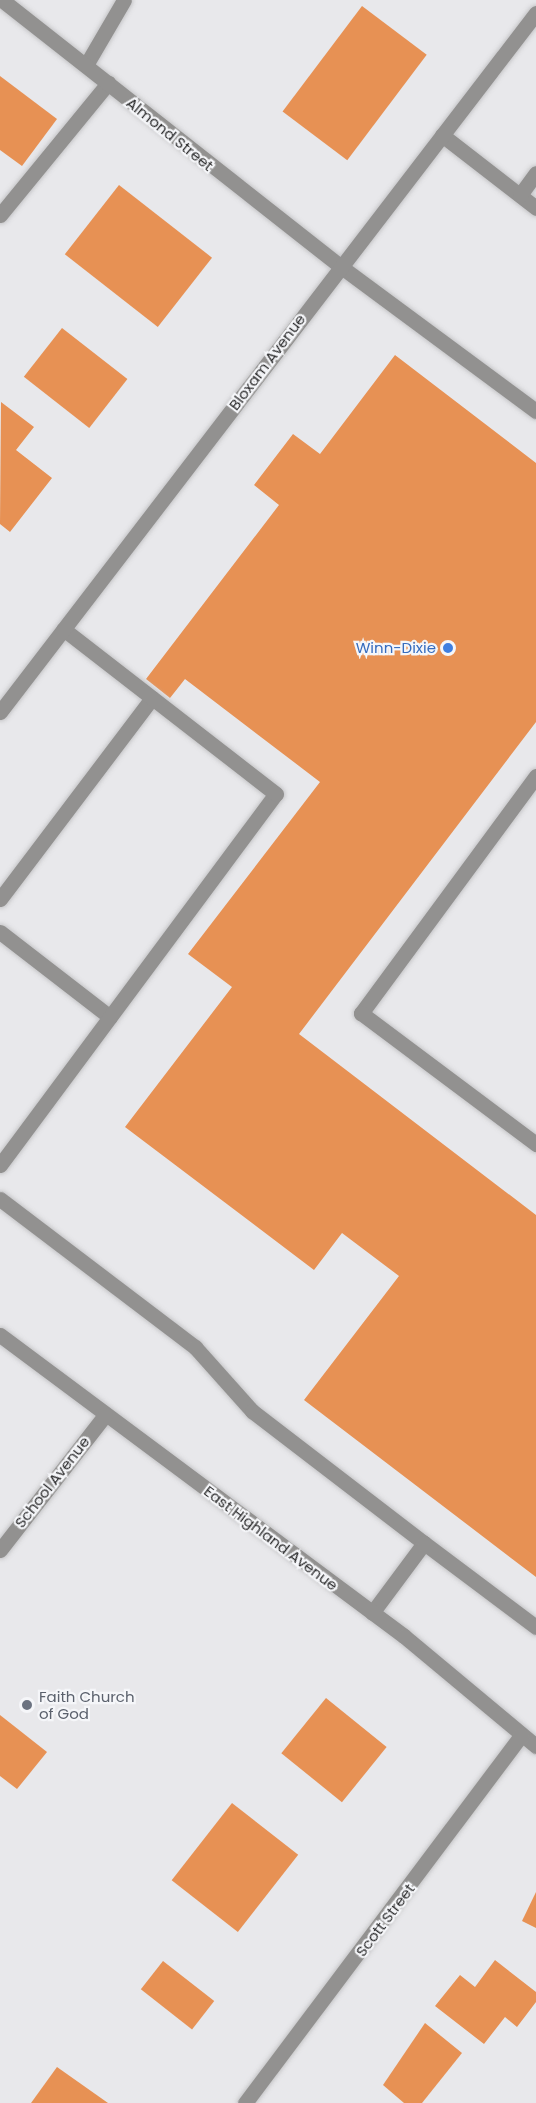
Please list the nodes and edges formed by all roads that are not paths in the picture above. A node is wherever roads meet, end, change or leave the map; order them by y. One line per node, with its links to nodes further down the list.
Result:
1 (2, 0): 4 (street, Almond Street)
2 (124, 0): 4 (street)
3 (536, 13): 6 (street, Bloxam Avenue)
4 (86, 65): 5 (street, Almond Street)
5 (108, 83): 10 (street); 11 (street, Almond Street)
6 (442, 135): 8 (street); 11 (street, Bloxam Avenue)
7 (536, 173): 8 (street)
8 (520, 195): 9 (street)
9 (536, 208)
10 (0, 215)
11 (340, 266): 12 (street, Almond Street); 13 (street, Bloxam Avenue)
12 (536, 411)
13 (63, 629): 14 (street); 15 (street, Bloxam Avenue)
14 (152, 698): 17 (street); 19 (street)
15 (0, 711)
16 (536, 776): 20 (street)
17 (0, 899)
18 (0, 932): 19 (street)
19 (110, 1017): 21 (street)
20 (536, 1144)
21 (0, 1165)
22 (0, 1199): 25 (street)
23 (0, 1335): 24 (street, East Highland Avenue)
24 (105, 1415): 26 (street, School Avenue); 27 (street, East Highland Avenue)
25 (424, 1543): 27 (street); 28 (street)
26 (0, 1550)
27 (372, 1612): 29 (street, East Highland Avenue)
28 (536, 1627)
29 (521, 1735): 30 (street, East Highland Avenue); 31 (street, Scott Street)
30 (536, 1746)
31 (245, 2103)

